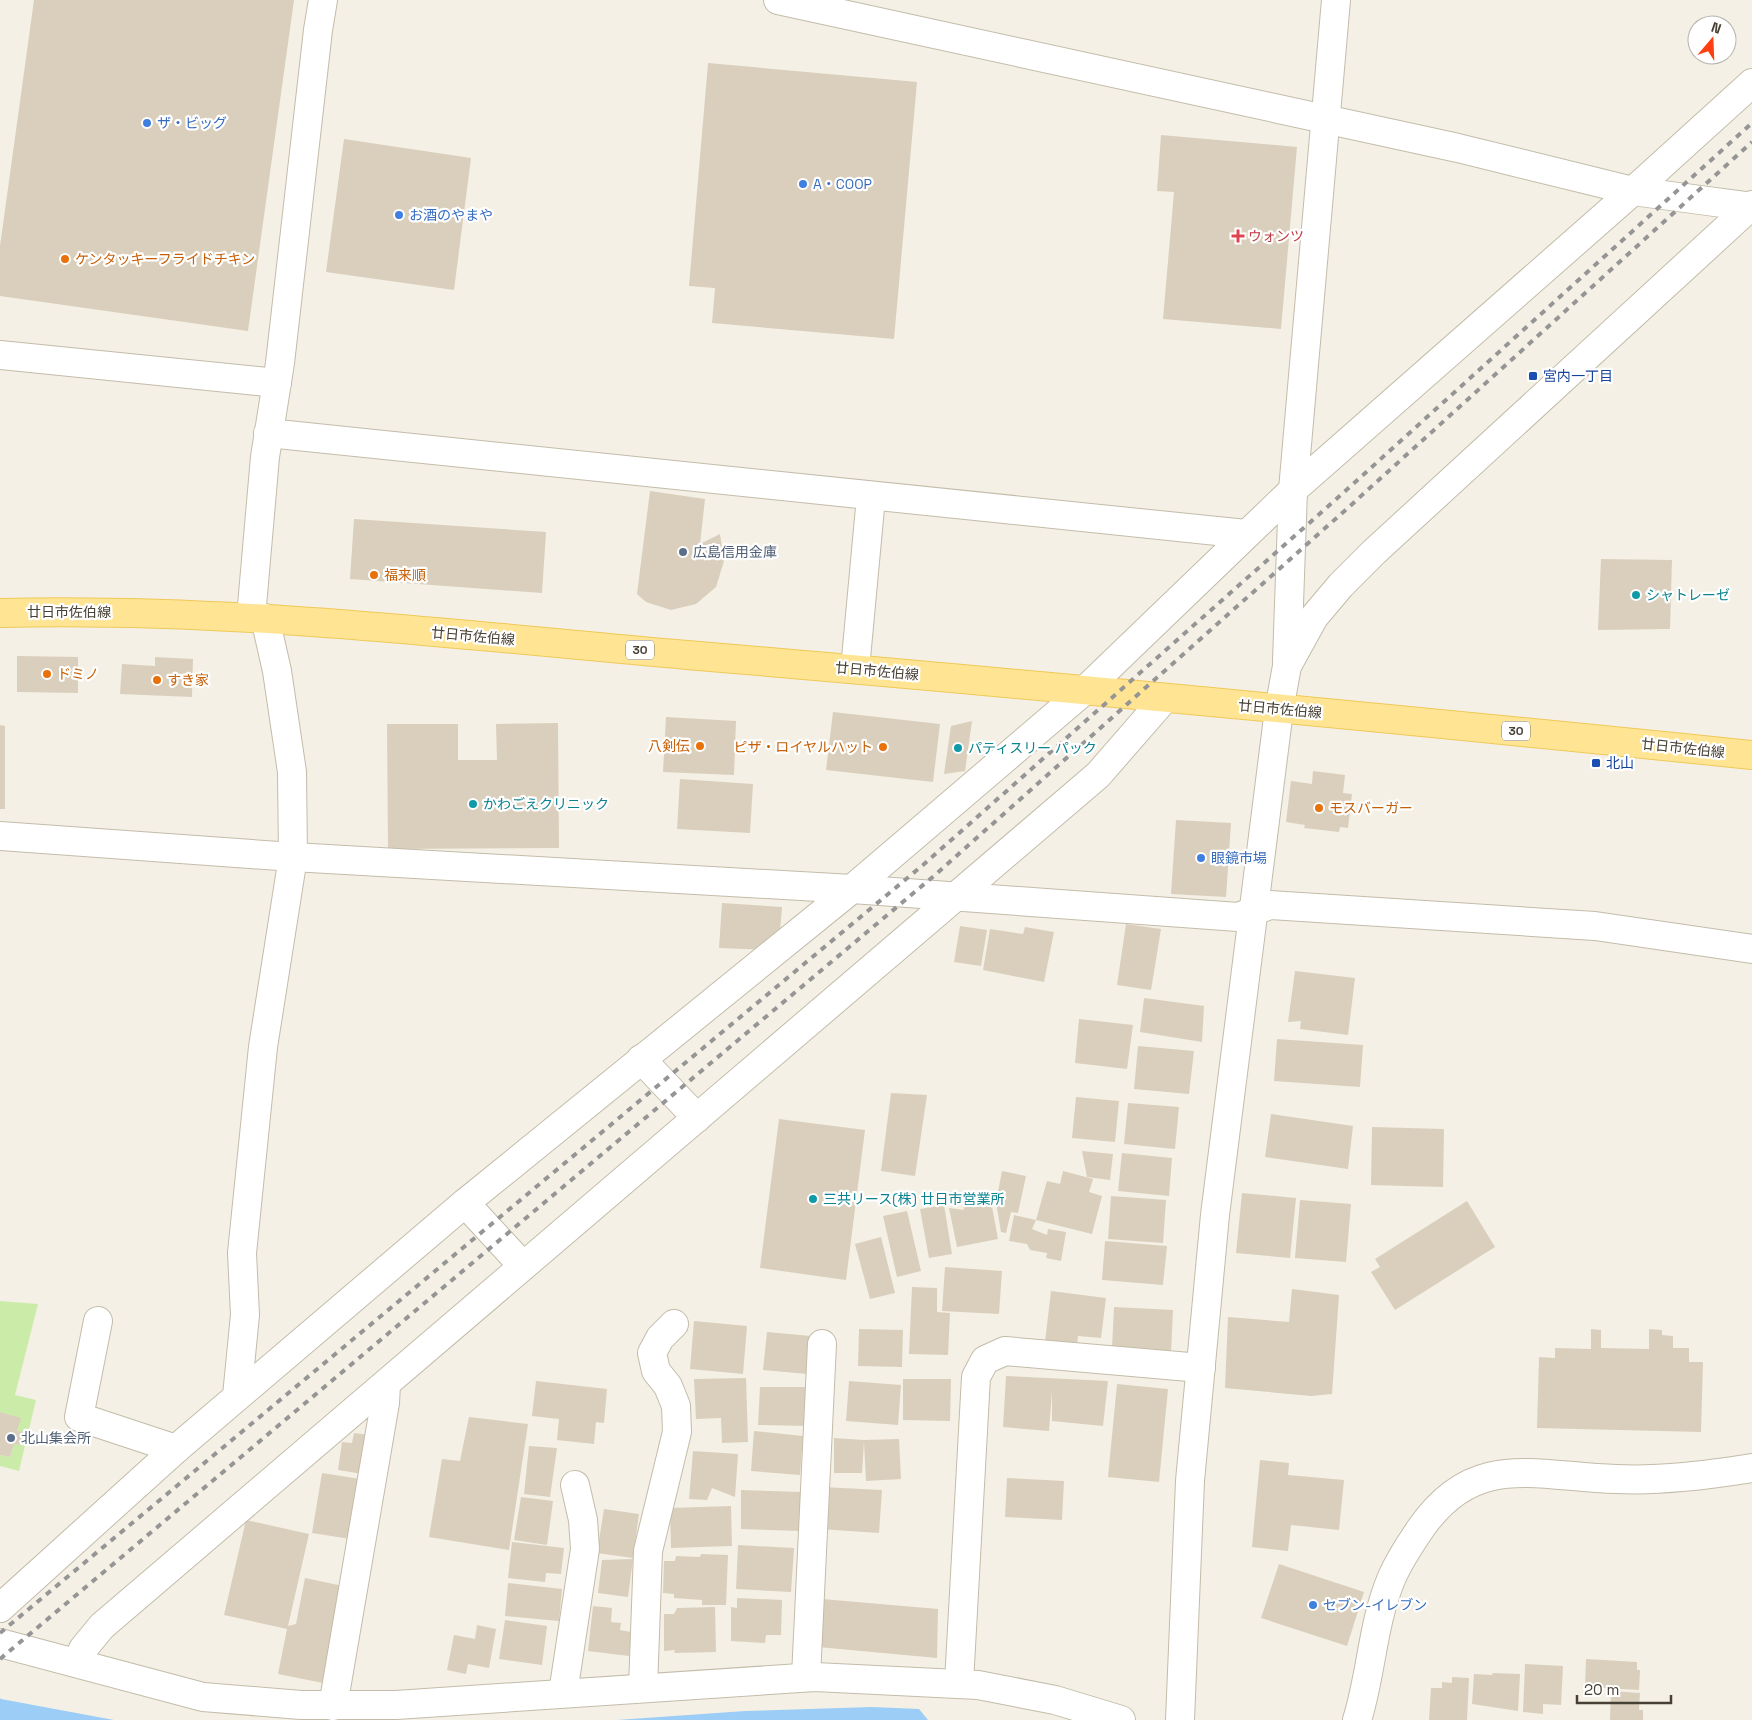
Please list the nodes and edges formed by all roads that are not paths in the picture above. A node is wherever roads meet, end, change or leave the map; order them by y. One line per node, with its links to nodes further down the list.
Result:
1 (323, 0): 9 (street)
2 (778, 0): 5 (street)
3 (1336, 0): 5 (street)
4 (1752, 83): 6 (street)
5 (1327, 118): 6 (street); 11 (street)
6 (1633, 191): 7 (street); 11 (street)
7 (1752, 206): 16 (street)
8 (0, 355): 9 (street)
9 (277, 383): 10 (street)
10 (268, 433): 12 (street); 15 (street)
11 (1293, 490): 13 (street); 16 (street)
12 (871, 497): 13 (street); 17 (street)
13 (1246, 534): 18 (street)
14 (0, 613): 15 (main road, 廿日市佐伯線 / 30)
15 (258, 618): 17 (main road, 廿日市佐伯線 / 30); 23 (street)
16 (1287, 666): 20 (street)
17 (855, 669): 18 (main road, 廿日市佐伯線 / 30)
18 (1085, 690): 19 (main road, 廿日市佐伯線 / 30); 24 (street)
19 (1165, 698): 20 (main road, 廿日市佐伯線 / 30); 25 (street)
20 (1279, 710): 21 (main road, 廿日市佐伯線 / 30); 26 (street)
21 (1752, 754)
22 (0, 836): 23 (street)
23 (293, 857): 24 (street); 37 (street)
24 (852, 889): 25 (street); 28 (street)
25 (955, 898): 26 (street); 29 (street)
26 (1254, 912): 27 (street); 35 (street)
27 (1752, 948)
28 (641, 1059): 29 (street); 30 (street)
29 (696, 1118): 31 (street)
30 (464, 1203): 31 (street); 37 (street)
31 (523, 1266): 36 (street)
32 (98, 1321): 38 (street)
33 (674, 1324): 46 (street)
34 (822, 1344): 44 (street)
35 (1200, 1368): 45 (street); 50 (street)
36 (386, 1384): 43 (street); 48 (street)
37 (237, 1396): 38 (street)
38 (176, 1449): 41 (street)
39 (1752, 1468): 51 (street)
40 (575, 1485): 47 (street)
41 (0, 1608)
42 (1, 1645): 43 (street)
43 (77, 1664): 48 (street)
44 (806, 1677): 45 (street); 46 (street)
45 (958, 1684): 49 (street)
46 (643, 1688): 47 (street)
47 (563, 1693): 48 (street)
48 (333, 1706)
49 (1121, 1720)
50 (1180, 1720)
51 (1357, 1720)

